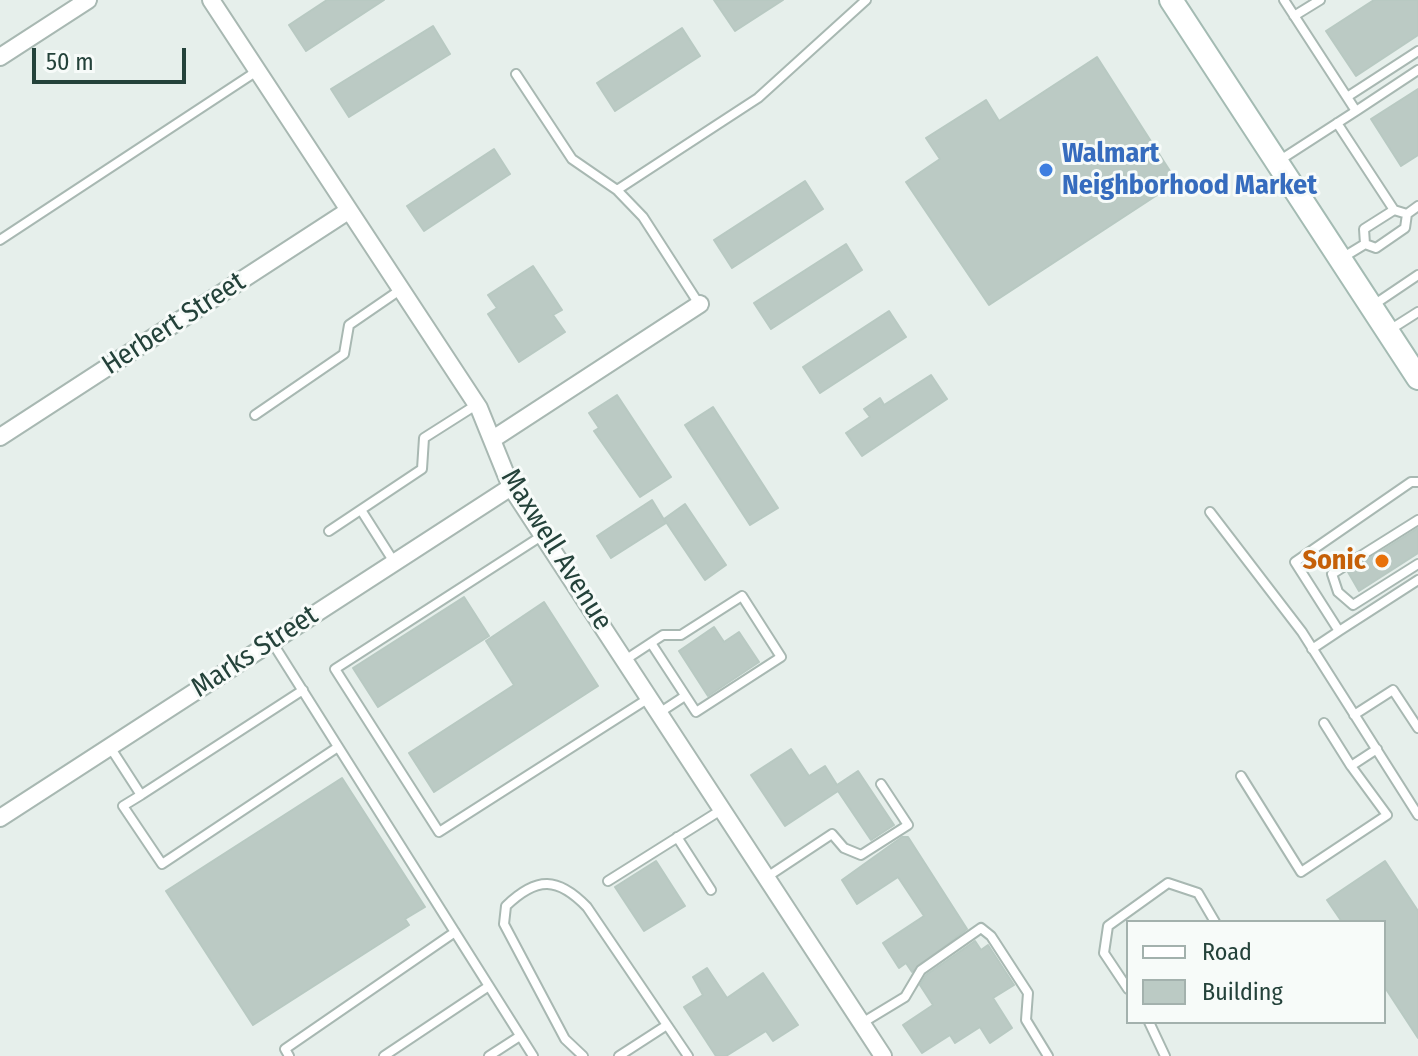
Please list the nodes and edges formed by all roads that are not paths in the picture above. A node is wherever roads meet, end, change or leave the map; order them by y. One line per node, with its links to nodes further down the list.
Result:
1 (88, 0): 9 (street)
2 (211, 0): 11 (street, Maxwell Avenue)
3 (866, 0): 17 (lane)
4 (1171, 0): 16 (main road)
5 (1284, 0): 7 (lane)
6 (1320, 0): 7 (lane)
7 (1294, 16): 13 (lane)
8 (1418, 51): 13 (lane)
9 (0, 57)
10 (1418, 70): 14 (lane)
11 (257, 71): 20 (street, Maxwell Avenue); 22 (lane)
12 (516, 74): 17 (lane)
13 (1347, 97): 14 (lane)
14 (1356, 111): 15 (lane)
15 (1337, 123): 16 (lane); 19 (lane)
16 (1277, 163): 24 (main road)
17 (617, 190): 27 (lane)
18 (1418, 206): 21 (lane)
19 (1394, 210): 21 (lane); 23 (lane)
20 (348, 211): 26 (street, Maxwell Avenue); 34 (street, Herbert Street)
21 (1407, 214): 23 (lane)
22 (0, 240)
23 (1365, 244): 24 (lane)
24 (1340, 260): 28 (main road)
25 (1418, 275): 28 (lane)
26 (400, 290): 32 (street, Maxwell Avenue); 33 (lane)
27 (700, 304): 35 (street)
28 (1371, 307): 30 (main road)
29 (1418, 312): 30 (lane)
30 (1387, 331): 31 (main road)
31 (1418, 378)
32 (477, 404): 35 (street, Maxwell Avenue); 38 (lane)
33 (255, 415)
34 (0, 437)
35 (493, 439): 37 (street, Maxwell Avenue)
36 (1418, 482): 46 (lane)
37 (511, 487): 42 (street, Maxwell Avenue); 43 (street, Marks Street)
38 (361, 510): 41 (lane); 43 (lane)
39 (1210, 512): 49 (lane)
40 (1418, 520): 44 (lane)
41 (329, 531)
42 (544, 535): 50 (street, Maxwell Avenue); 53 (lane)
43 (394, 562): 47 (street, Marks Street)
44 (1418, 564)
45 (1418, 580): 46 (lane)
46 (1339, 631): 49 (lane)
47 (271, 641): 51 (lane); 58 (street, Marks Street)
48 (651, 643): 50 (lane); 52 (lane); 52 (lane)
49 (1312, 649): 55 (lane)
50 (625, 660): 53 (street, Maxwell Avenue)
51 (303, 690): 59 (lane); 64 (lane)
52 (685, 696): 54 (lane)
53 (650, 698): 54 (street, Maxwell Avenue)
54 (659, 713): 65 (street, Maxwell Avenue)
55 (1354, 715): 57 (lane); 60 (lane)
56 (1324, 723): 61 (lane)
57 (1418, 728)
58 (110, 747): 64 (lane); 67 (street, Marks Street)
59 (338, 747): 64 (lane); 73 (lane)
60 (1377, 749): 61 (lane); 66 (lane)
61 (1351, 766): 62 (lane)
62 (1241, 776)
63 (881, 784): 69 (lane)
64 (141, 795)
65 (722, 809): 68 (lane); 69 (street, Maxwell Avenue)
66 (1418, 815)
67 (0, 818)
68 (677, 837): 70 (lane); 71 (lane)
69 (767, 877): 76 (street, Maxwell Avenue)
70 (608, 881)
71 (711, 890)
72 (1214, 920): 75 (lane)
73 (455, 932): 74 (lane); 80 (lane)
74 (489, 986): 79 (lane); 81 (lane)
75 (1126, 986)
76 (862, 1023): 87 (street, Maxwell Avenue); 88 (lane)
77 (1150, 1024): 89 (lane)
78 (667, 1025): 84 (lane); 85 (lane); 86 (lane)
79 (520, 1036): 82 (lane); 83 (lane)
80 (289, 1056)
81 (384, 1056)
82 (489, 1056)
83 (533, 1056)
84 (583, 1056)
85 (619, 1056)
86 (688, 1056)
87 (883, 1056)
88 (1048, 1056)
89 (1165, 1056)

